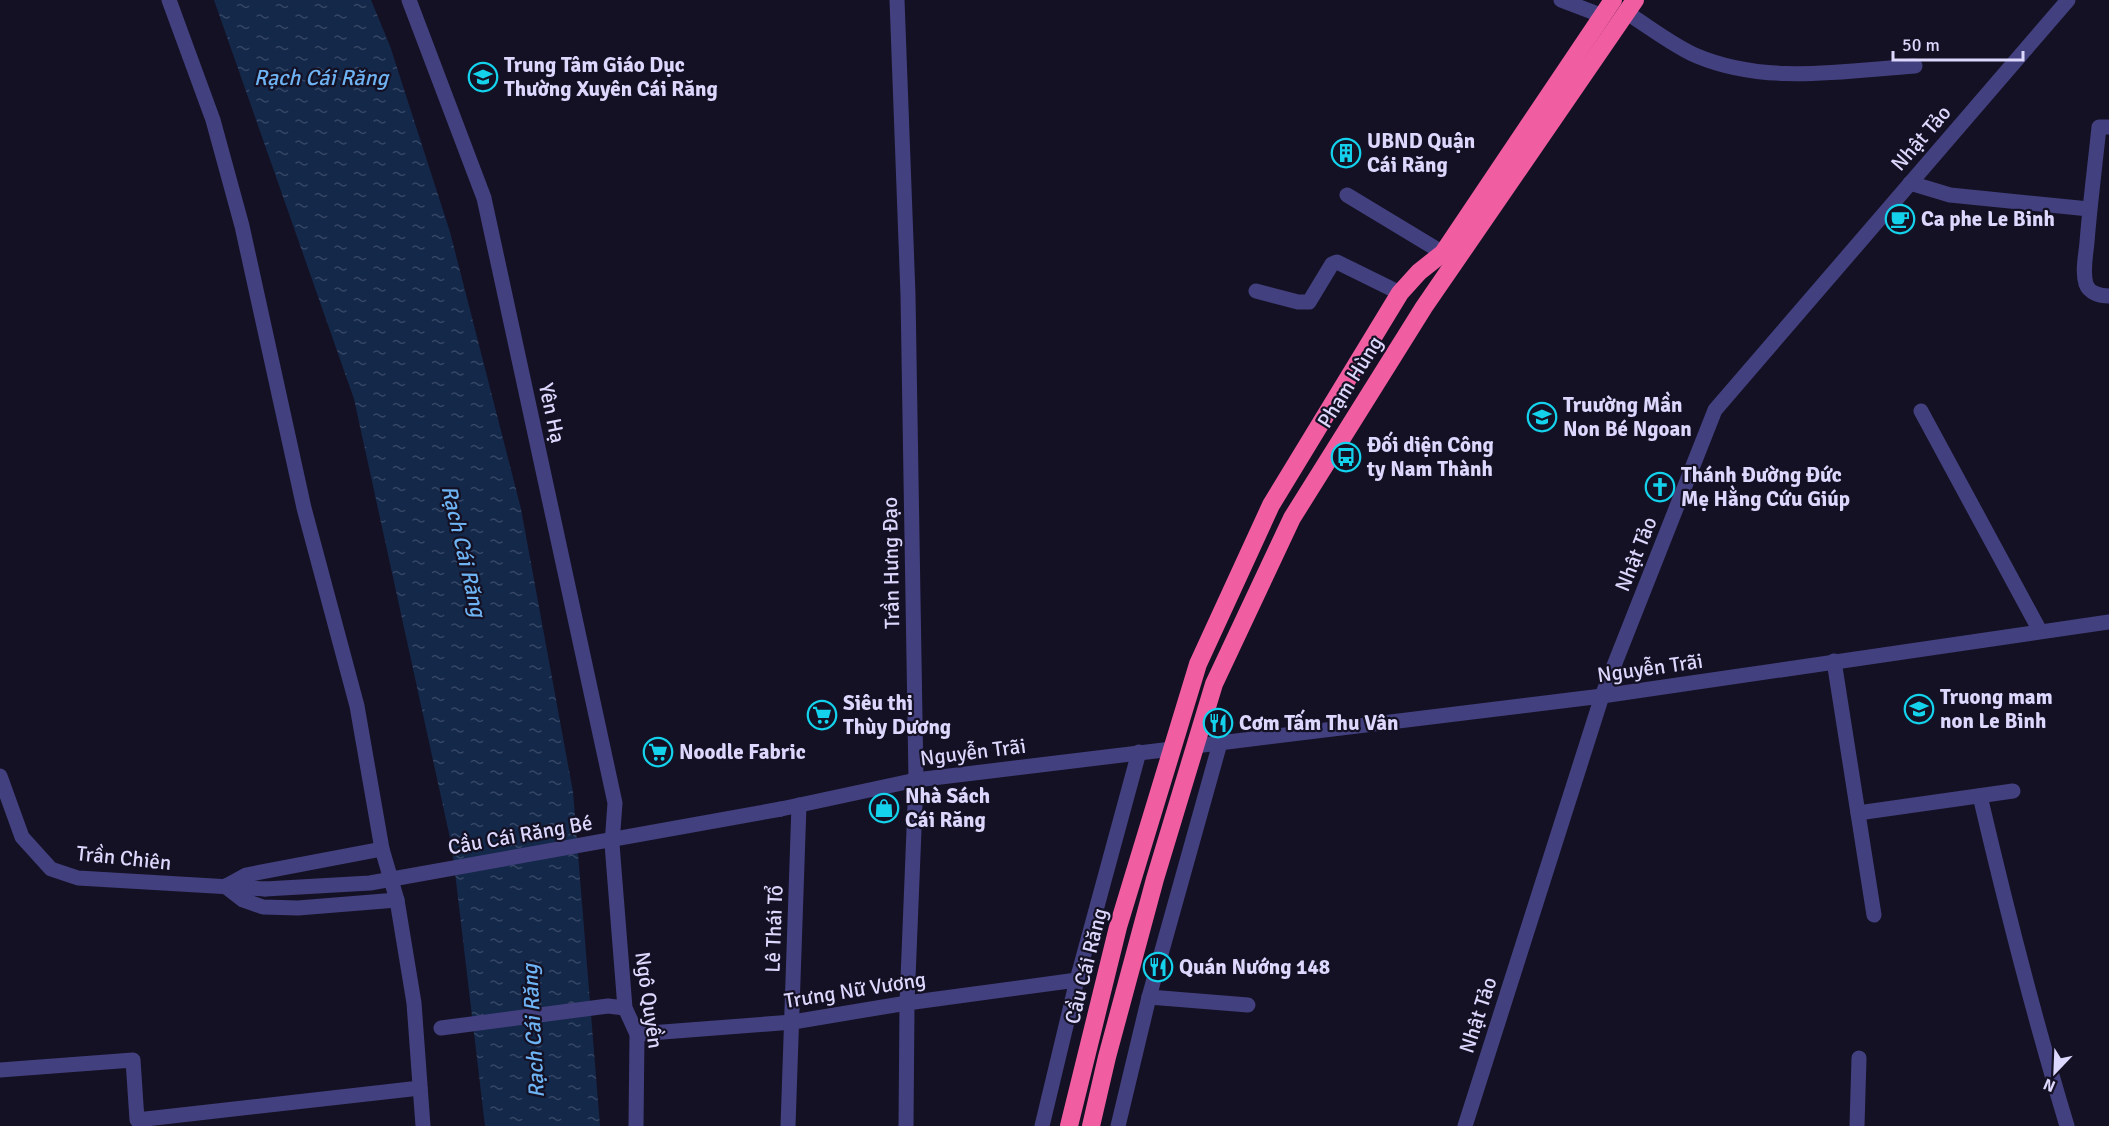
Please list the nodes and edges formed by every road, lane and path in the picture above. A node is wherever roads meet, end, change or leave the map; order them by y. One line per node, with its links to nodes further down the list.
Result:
1 (169, 0): 37 (street)
2 (408, 0): 36 (street, Yên Hạ)
3 (897, 0): 28 (street, Trần Hưng Đạo)
4 (1561, 0): 7 (street)
5 (2068, 0): 10 (street, Nhật Tảo)
6 (1631, 7): 8 (street); 17 (highway, Phạm Hùng)
7 (1608, 8): 13 (highway, Phạm Hùng)
8 (1915, 66)
9 (2109, 127): 12 (street)
10 (1910, 183): 12 (street); 22 (street, Nhật Tảo)
11 (1347, 195): 13 (street)
12 (2089, 208): 16 (street)
13 (1443, 253): 15 (highway, Phạm Hùng)
14 (1256, 291): 15 (street)
15 (1400, 293): 17 (highway); 25 (highway, Phạm Hùng)
16 (2109, 296)
17 (1424, 307): 24 (highway, Phạm Hùng)
18 (1921, 411): 20 (street)
19 (2109, 622): 20 (street, Nguyễn Trãi)
20 (2040, 631): 21 (street, Nguyễn Trãi)
21 (1834, 661): 22 (street, Nguyễn Trãi); 33 (street)
22 (1602, 696): 23 (street, Nguyễn Trãi); 61 (street, Nhật Tảo)
23 (1220, 743): 24 (street, Nguyễn Trãi); 43 (street)
24 (1195, 746): 35 (highway, Phạm Hùng)
25 (1172, 749): 26 (street, Nguyễn Trãi); 34 (highway, Phạm Hùng)
26 (1139, 752): 28 (street, Nguyễn Trãi); 42 (street)
27 (0, 776): 38 (street, Trần Chiên)
28 (916, 780): 31 (street, Nguyễn Trãi); 44 (street, Trần Hưng Đạo)
29 (2013, 791): 30 (street)
30 (1980, 796): 33 (street); 63 (street)
31 (799, 805): 32 (street, Nguyễn Trãi); 47 (street, Lê Thái Tổ)
32 (780, 808): 39 (street, Cầu Cái Răng Bé, bridge)
33 (1858, 813): 41 (street)
34 (1151, 818): 58 (highway, Cầu Cái Răng)
35 (1172, 823): 59 (highway, Cầu Cái Răng)
36 (612, 844): 46 (street, Ngô Quyền)
37 (382, 849): 38 (street); 40 (street)
38 (225, 886): 39 (street, Trần Chiên); 40 (street)
39 (265, 889)
40 (397, 900): 52 (street)
41 (1874, 915)
42 (1077, 980): 44 (street, Trưng Nữ Vương); 57 (street)
43 (1149, 998): 45 (street); 60 (street)
44 (907, 1003): 47 (street, Trưng Nữ Vương); 56 (street, Trần Hưng Đạo)
45 (1248, 1005)
46 (625, 1008): 48 (street); 49 (street, Ngô Quyền)
47 (793, 1022): 49 (street, Trưng Nữ Vương); 55 (street, Lê Thái Tổ)
48 (441, 1028)
49 (638, 1034): 54 (street, Ngô Quyền)
50 (1859, 1059): 62 (street)
51 (0, 1070): 52 (street)
52 (420, 1088): 53 (street)
53 (423, 1126)
54 (636, 1126)
55 (788, 1126)
56 (906, 1126)
57 (1042, 1126)
58 (1069, 1126)
59 (1091, 1126)
60 (1118, 1126)
61 (1465, 1126)
62 (1857, 1126)
63 (2067, 1126)

